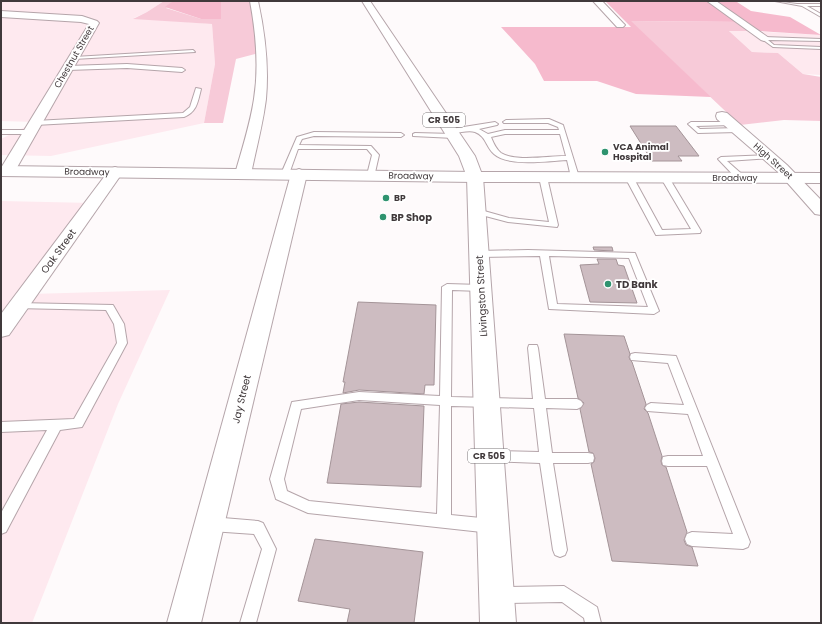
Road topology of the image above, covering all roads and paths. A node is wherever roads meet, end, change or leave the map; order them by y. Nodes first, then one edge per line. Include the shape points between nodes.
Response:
1 (254, 1) edge
2 (366, 1) edge
3 (596, 1) edge
4 (711, 1) edge
5 (777, 1) edge
6 (802, 5) junction
7 (821, 5) edge
8 (1, 13) edge
9 (821, 16) edge
10 (620, 25) dead end
11 (764, 38) junction
12 (821, 40) edge
13 (821, 48) edge
14 (193, 51) dead end
15 (71, 63) junction
16 (182, 70) dead end
17 (198, 89) dead end
18 (506, 122) dead end
19 (730, 123) junction
20 (495, 124) dead end
21 (480, 127) junction
22 (33, 128) junction
23 (467, 129) junction
24 (1, 132) edge
25 (563, 132) junction
26 (453, 133) junction
27 (498, 134) junction
28 (401, 135) dead end
29 (415, 135) dead end
30 (487, 136) junction
31 (296, 147) junction
32 (769, 157) junction
33 (570, 158) junction
34 (4, 171) edge
35 (115, 172) junction
36 (243, 174) junction
37 (292, 174) junction
38 (371, 176) junction
39 (475, 177) junction
40 (543, 177) junction
41 (575, 177) junction
42 (629, 177) junction
43 (664, 178) junction
44 (741, 178) junction
45 (792, 178) junction
46 (821, 178) edge
47 (821, 210) edge
48 (477, 211) junction
49 (544, 253) junction
50 (479, 254) junction
51 (481, 288) junction
52 (7, 318) edge
53 (533, 348) dead end
54 (635, 357) dead end
55 (447, 401) junction
56 (487, 403) junction
57 (539, 403) junction
58 (577, 404) dead end
59 (651, 408) dead end
60 (692, 410) junction
61 (56, 425) junction
62 (1, 428) edge
63 (489, 456) junction
64 (546, 458) junction
65 (588, 458) dead end
66 (668, 460) dead end
67 (712, 461) junction
68 (444, 521) junction
69 (209, 524) junction
70 (493, 526) junction
71 (1, 528) edge
72 (692, 539) dead end
73 (560, 550) dead end
74 (496, 595) junction
75 (184, 623) edge
76 (248, 623) edge
77 (498, 623) edge
78 (593, 623) edge

1 - 36 street via 259,33 261,87
2 - 26 main road, Livingston Street / CR 505
3 - 10 street
4 - 11 street
5 - 6 lane
6 - 7 lane
6 - 9 lane
8 - 15 street, Chestnut Street via 82,19 94,23
11 - 12 lane
11 - 13 lane via 774,46
14 - 15 lane
15 - 16 lane
15 - 22 street, Chestnut Street
17 - 22 lane via 194,108 184,116
18 - 25 lane via 549,121 561,126
19 - 19 lane via 691,124 698,131
19 - 32 street, High Street
20 - 21 lane
21 - 23 lane
21 - 27 lane
22 - 24 lane
22 - 34 street, Chestnut Street
23 - 26 lane
23 - 30 lane via 476,130
25 - 27 lane
25 - 33 lane
26 - 29 lane
26 - 39 main road, Livingston Street / CR 505 via 468,156
27 - 30 lane
28 - 31 lane via 314,134 299,138
30 - 33 lane via 499,154 513,159
31 - 37 lane
31 - 38 lane via 370,147 376,155
32 - 44 lane via 721,159
32 - 45 street, High Street
33 - 41 lane
34 - 35 main road, Broadway
35 - 36 main road, Broadway
35 - 52 street, Oak Street
36 - 37 main road, Broadway
37 - 38 main road, Broadway
37 - 69 street, Jay Street
38 - 39 main road, Broadway
39 - 40 main road, Broadway
39 - 48 main road, Livingston Street / CR 505
40 - 41 main road, Broadway
40 - 48 lane via 554,225 508,220
41 - 42 main road, Broadway
42 - 43 main road, Broadway
42 - 43 lane via 659,233 698,231
43 - 44 main road, Broadway
44 - 45 main road, Broadway
45 - 46 main road, Broadway
45 - 47 street, High Street
48 - 50 main road, Livingston Street / CR 505
49 - 49 lane via 553,307 654,310 632,254 596,256
49 - 50 lane
50 - 51 main road, Livingston Street / CR 505
51 - 55 lane via 447,287
51 - 56 main road, Livingston Street / CR 505
52 - 61 lane via 109,307 119,324 122,343 78,424
53 - 57 lane
54 - 60 lane via 672,359
55 - 56 lane
55 - 68 lane
55 - 68 lane via 359,396 296,405 277,479 281,495 308,507
56 - 57 lane
56 - 63 main road, Livingston Street / CR 505
57 - 58 lane
57 - 64 lane
59 - 60 lane
60 - 67 lane
61 - 62 lane
61 - 71 lane
63 - 64 lane
63 - 70 main road, Livingston Street / CR 505
64 - 65 lane
64 - 73 lane
66 - 67 lane
67 - 72 lane via 743,542
68 - 70 lane
69 - 75 street, Jay Street
69 - 76 lane via 258,528 269,549
70 - 74 main road, Livingston Street / CR 505
74 - 77 main road, Livingston Street / CR 505
74 - 78 lane via 564,594 591,613

